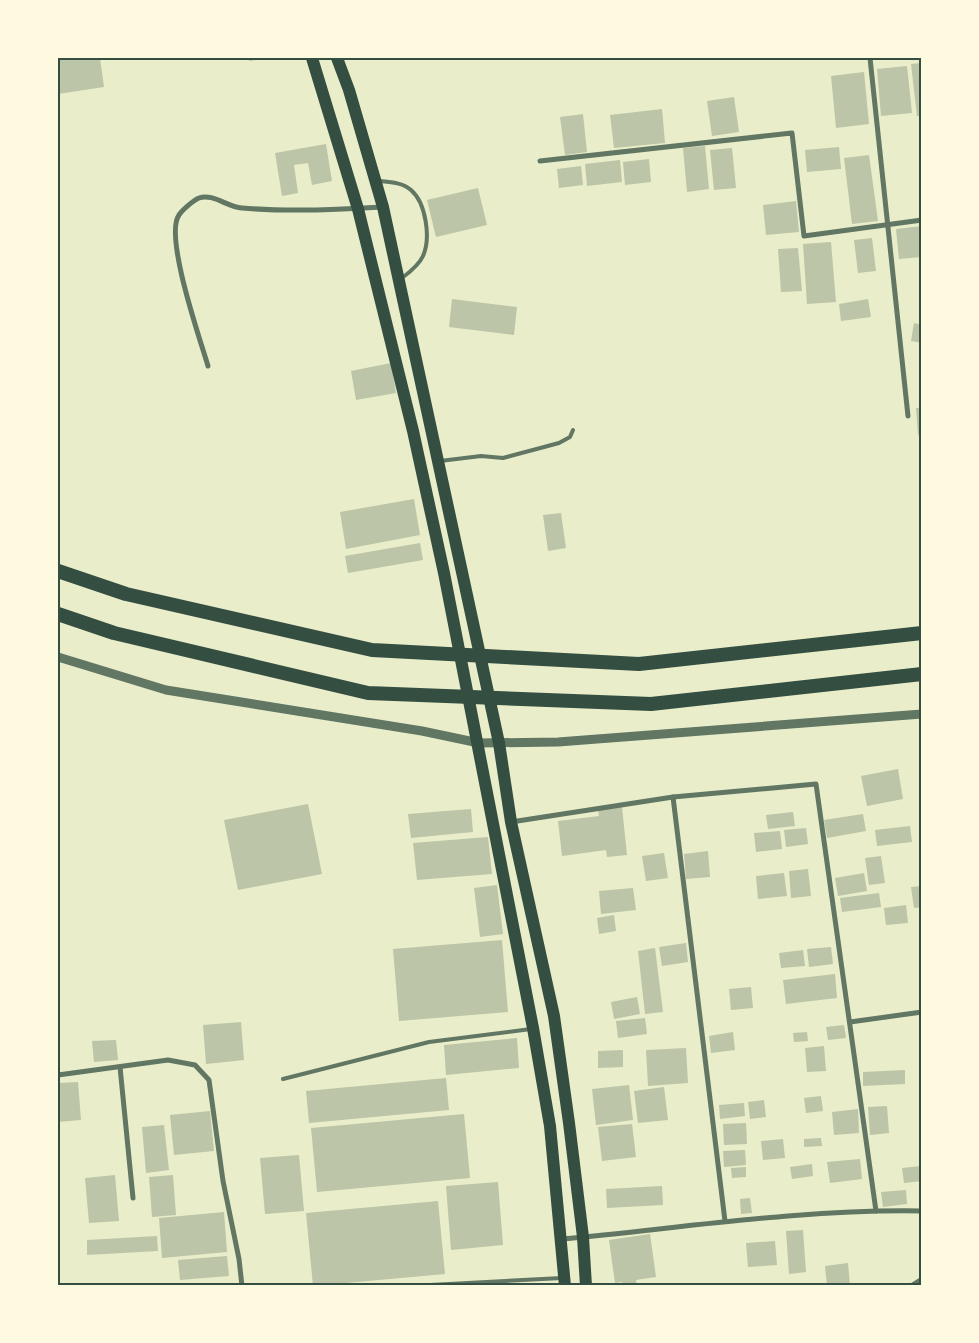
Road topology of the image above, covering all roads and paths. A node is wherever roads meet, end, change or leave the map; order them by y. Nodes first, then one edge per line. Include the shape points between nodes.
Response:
1 (312, 58) edge
2 (337, 58) edge
3 (870, 58) edge
4 (540, 161) dead end
5 (376, 181) junction
6 (383, 207) junction
7 (358, 209) junction
8 (922, 220) edge
9 (886, 226) junction
10 (399, 280) junction
11 (208, 366) dead end
12 (908, 416) dead end
13 (573, 430) dead end
14 (440, 461) junction
15 (58, 571) edge
16 (58, 614) edge
17 (922, 633) edge
18 (58, 657) edge
19 (922, 674) edge
20 (922, 714) edge
21 (479, 743) junction
22 (499, 743) junction
23 (673, 797) junction
24 (511, 822) junction
25 (922, 1012) edge
26 (850, 1022) junction
27 (533, 1028) junction
28 (120, 1067) junction
29 (58, 1075) edge
30 (283, 1079) dead end
31 (133, 1198) dead end
32 (876, 1211) junction
33 (922, 1211) edge
34 (725, 1221) junction
35 (583, 1237) junction
36 (562, 1239) junction
37 (922, 1279) edge
38 (565, 1282) edge
39 (242, 1286) edge
40 (411, 1286) edge
41 (586, 1286) edge
42 (911, 1286) edge

1 - 7 main road
2 - 5 main road
3 - 9 street
4 - 9 street via 792,133 804,236
5 - 6 main road
5 - 10 lane via 405,186 412,191 422,209 426,235 422,256
6 - 7 street
6 - 10 main road
7 - 11 street via 231,207 213,197 199,198 178,216 175,234 178,259
7 - 21 main road via 413,431
8 - 9 street
9 - 12 street
10 - 14 main road
13 - 14 lane via 570,437 559,443 503,458 481,456
14 - 22 main road
15 - 17 highway via 126,594 372,650 639,664
16 - 19 highway via 114,633 368,693 650,704
18 - 21 street via 166,690
20 - 22 street via 558,742
21 - 22 street
21 - 27 main road
22 - 24 main road
23 - 24 street
23 - 26 street via 816,784
23 - 34 street
24 - 35 main road via 554,1016
25 - 26 street
26 - 32 street
27 - 30 lane via 429,1042
27 - 36 main road via 550,1126
28 - 29 street
28 - 31 street
28 - 39 street via 168,1060 195,1065 209,1080
32 - 33 street
32 - 34 street
34 - 35 street
35 - 36 street
35 - 41 main road
36 - 38 main road
37 - 42 street
38 - 40 lane

